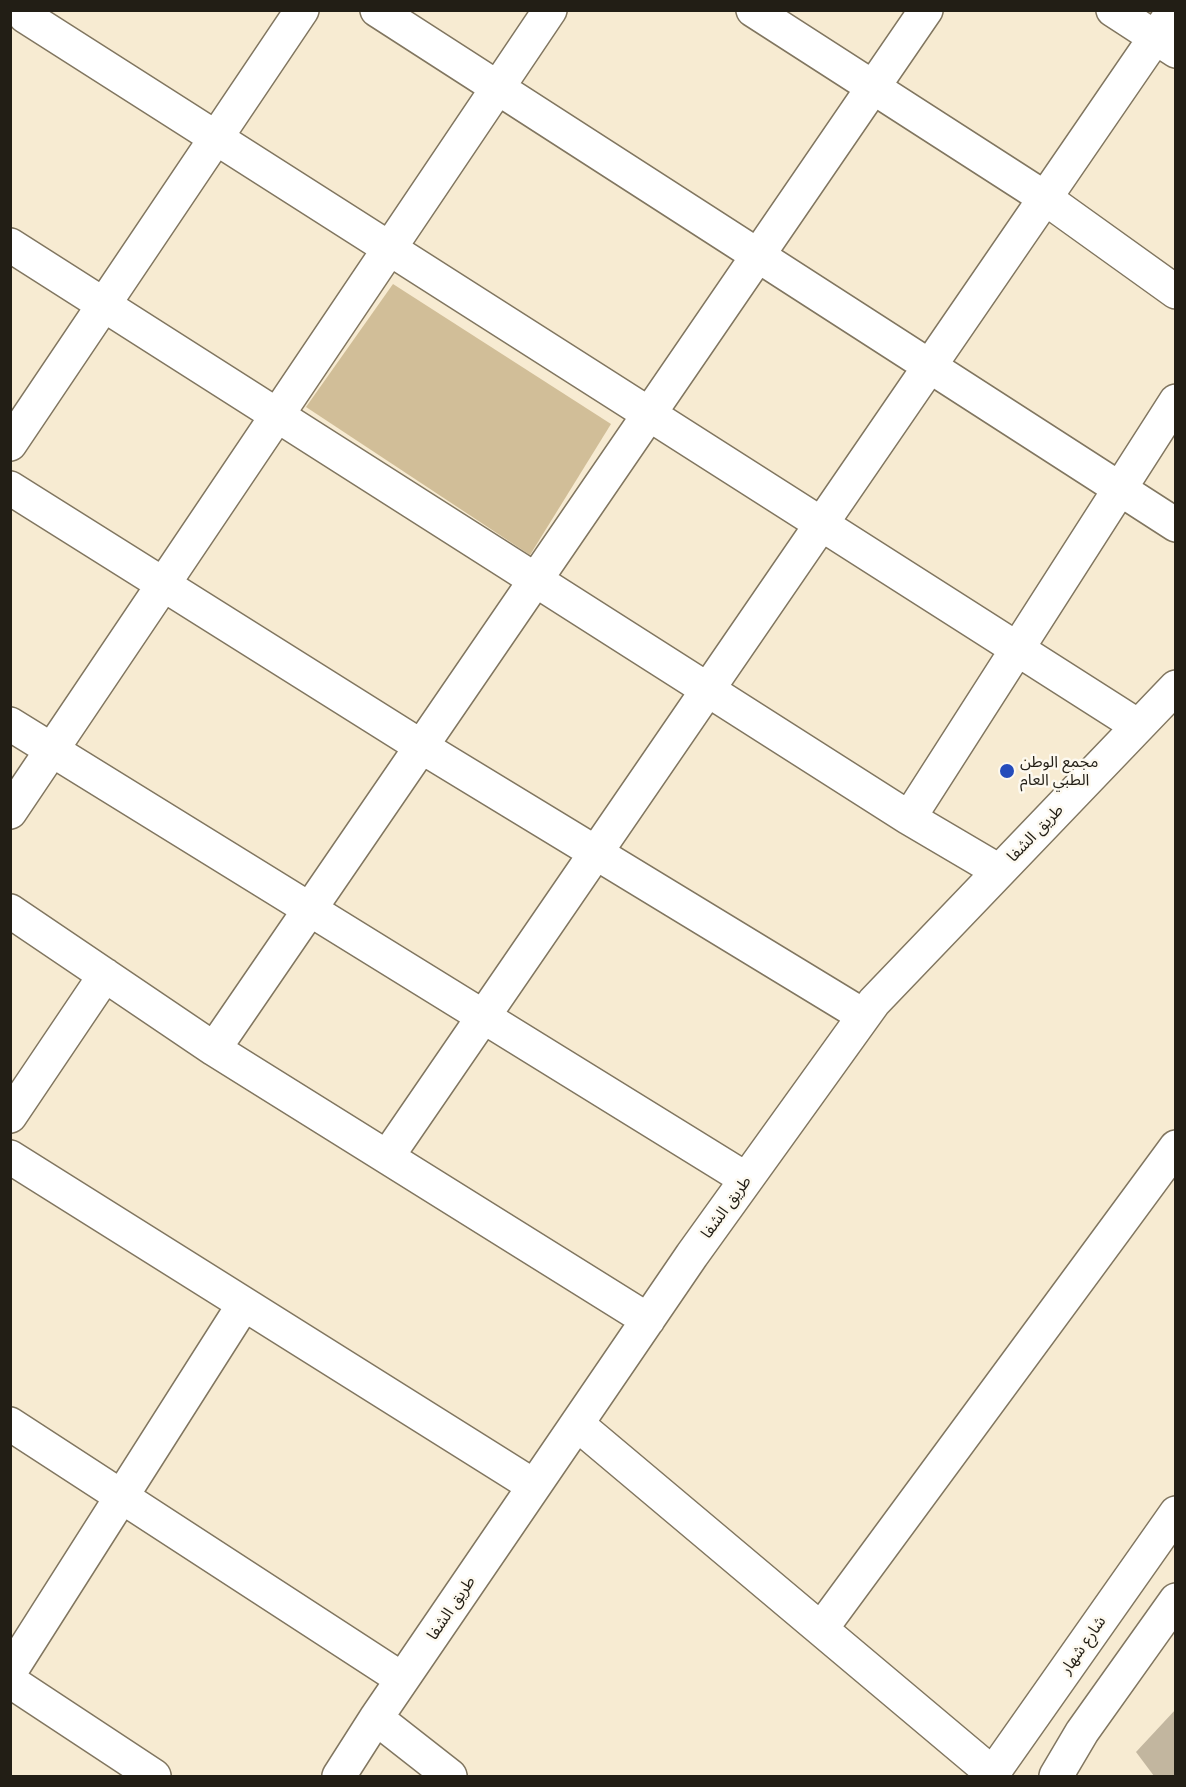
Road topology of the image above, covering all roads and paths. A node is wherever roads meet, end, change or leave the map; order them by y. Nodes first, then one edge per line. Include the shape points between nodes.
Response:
1 (302, 10) edge
2 (377, 10) edge
3 (550, 10) edge
4 (753, 10) edge
5 (927, 10) edge
6 (1113, 10) edge
7 (1174, 10) edge
8 (21, 22) edge
9 (1165, 45) edge
10 (496, 88) junction
11 (874, 88) junction
12 (216, 138) junction
13 (1045, 198) junction
14 (10, 245) edge
15 (389, 248) junction
16 (760, 256) junction
17 (1176, 292) edge
18 (104, 305) junction
19 (929, 367) junction
20 (1176, 401) edge
21 (277, 415) junction
22 (650, 415) junction
23 (10, 444) edge
24 (10, 488) edge
25 (1119, 489) junction
26 (821, 525) junction
27 (1176, 525) edge
28 (537, 580) junction
29 (163, 584) junction
30 (1017, 649) junction
31 (708, 690) junction
32 (1161, 712) edge
33 (10, 724) edge
34 (422, 747) junction
35 (52, 750) junction
36 (10, 812) edge
37 (909, 818) junction
38 (596, 853) junction
39 (999, 871) junction
40 (310, 909) junction
41 (10, 911) edge
42 (105, 975) junction
43 (864, 1016) junction
44 (484, 1017) junction
45 (214, 1048) junction
46 (10, 1116) edge
47 (1176, 1147) edge
48 (10, 1157) edge
49 (387, 1157) junction
50 (746, 1179) junction
51 (244, 1304) junction
52 (648, 1320) junction
53 (10, 1424) edge
54 (577, 1424) junction
55 (534, 1486) junction
56 (122, 1498) junction
57 (1176, 1514) edge
58 (1176, 1600) edge
59 (821, 1629) junction
60 (10, 1672) edge
61 (402, 1679) junction
62 (10, 1681) edge
63 (376, 1718) junction
64 (991, 1775) edge
65 (154, 1776) edge
66 (339, 1776) edge
67 (450, 1776) edge
68 (1056, 1776) edge

1 - 12 street
2 - 10 street
3 - 10 street
4 - 11 street
5 - 11 street
6 - 9 street
7 - 9 street
8 - 12 street
9 - 13 street
10 - 15 street
10 - 16 street
11 - 13 street
11 - 16 street
12 - 15 street
12 - 18 street
13 - 17 street
13 - 19 street
14 - 18 street
15 - 21 street
15 - 22 street
16 - 19 street
16 - 22 street
18 - 21 street
18 - 23 street
19 - 25 street
19 - 26 street
20 - 25 street
21 - 28 street
21 - 29 street
22 - 26 street
22 - 28 street
24 - 29 street
25 - 27 street
25 - 30 street
26 - 30 street
26 - 31 street
28 - 31 street
28 - 34 street
29 - 34 street
29 - 35 street
30 - 32 street
30 - 37 street
31 - 37 street
31 - 38 street
32 - 39 street, طريق الشفا
33 - 35 street
34 - 38 street
34 - 40 street
35 - 36 street
35 - 40 street
37 - 39 street
38 - 43 street
38 - 44 street
39 - 43 street, طريق الشفا
40 - 44 street
40 - 45 street
41 - 42 street
42 - 45 street
42 - 46 street
43 - 50 street, طريق الشفا
44 - 49 street
44 - 50 street
45 - 49 street
47 - 59 street
48 - 51 street
49 - 52 street
50 - 52 street, طريق الشفا
51 - 55 street
51 - 56 street
52 - 54 street, طريق الشفا
53 - 56 street
54 - 55 street, طريق الشفا
54 - 59 street
55 - 61 street, طريق الشفا
56 - 60 street
56 - 61 street
57 - 64 street, شارع شهار
58 - 68 street via 1082,1732
59 - 64 street
61 - 63 street, طريق الشفا
62 - 65 street
63 - 66 street, طريق الشفا
63 - 67 street

